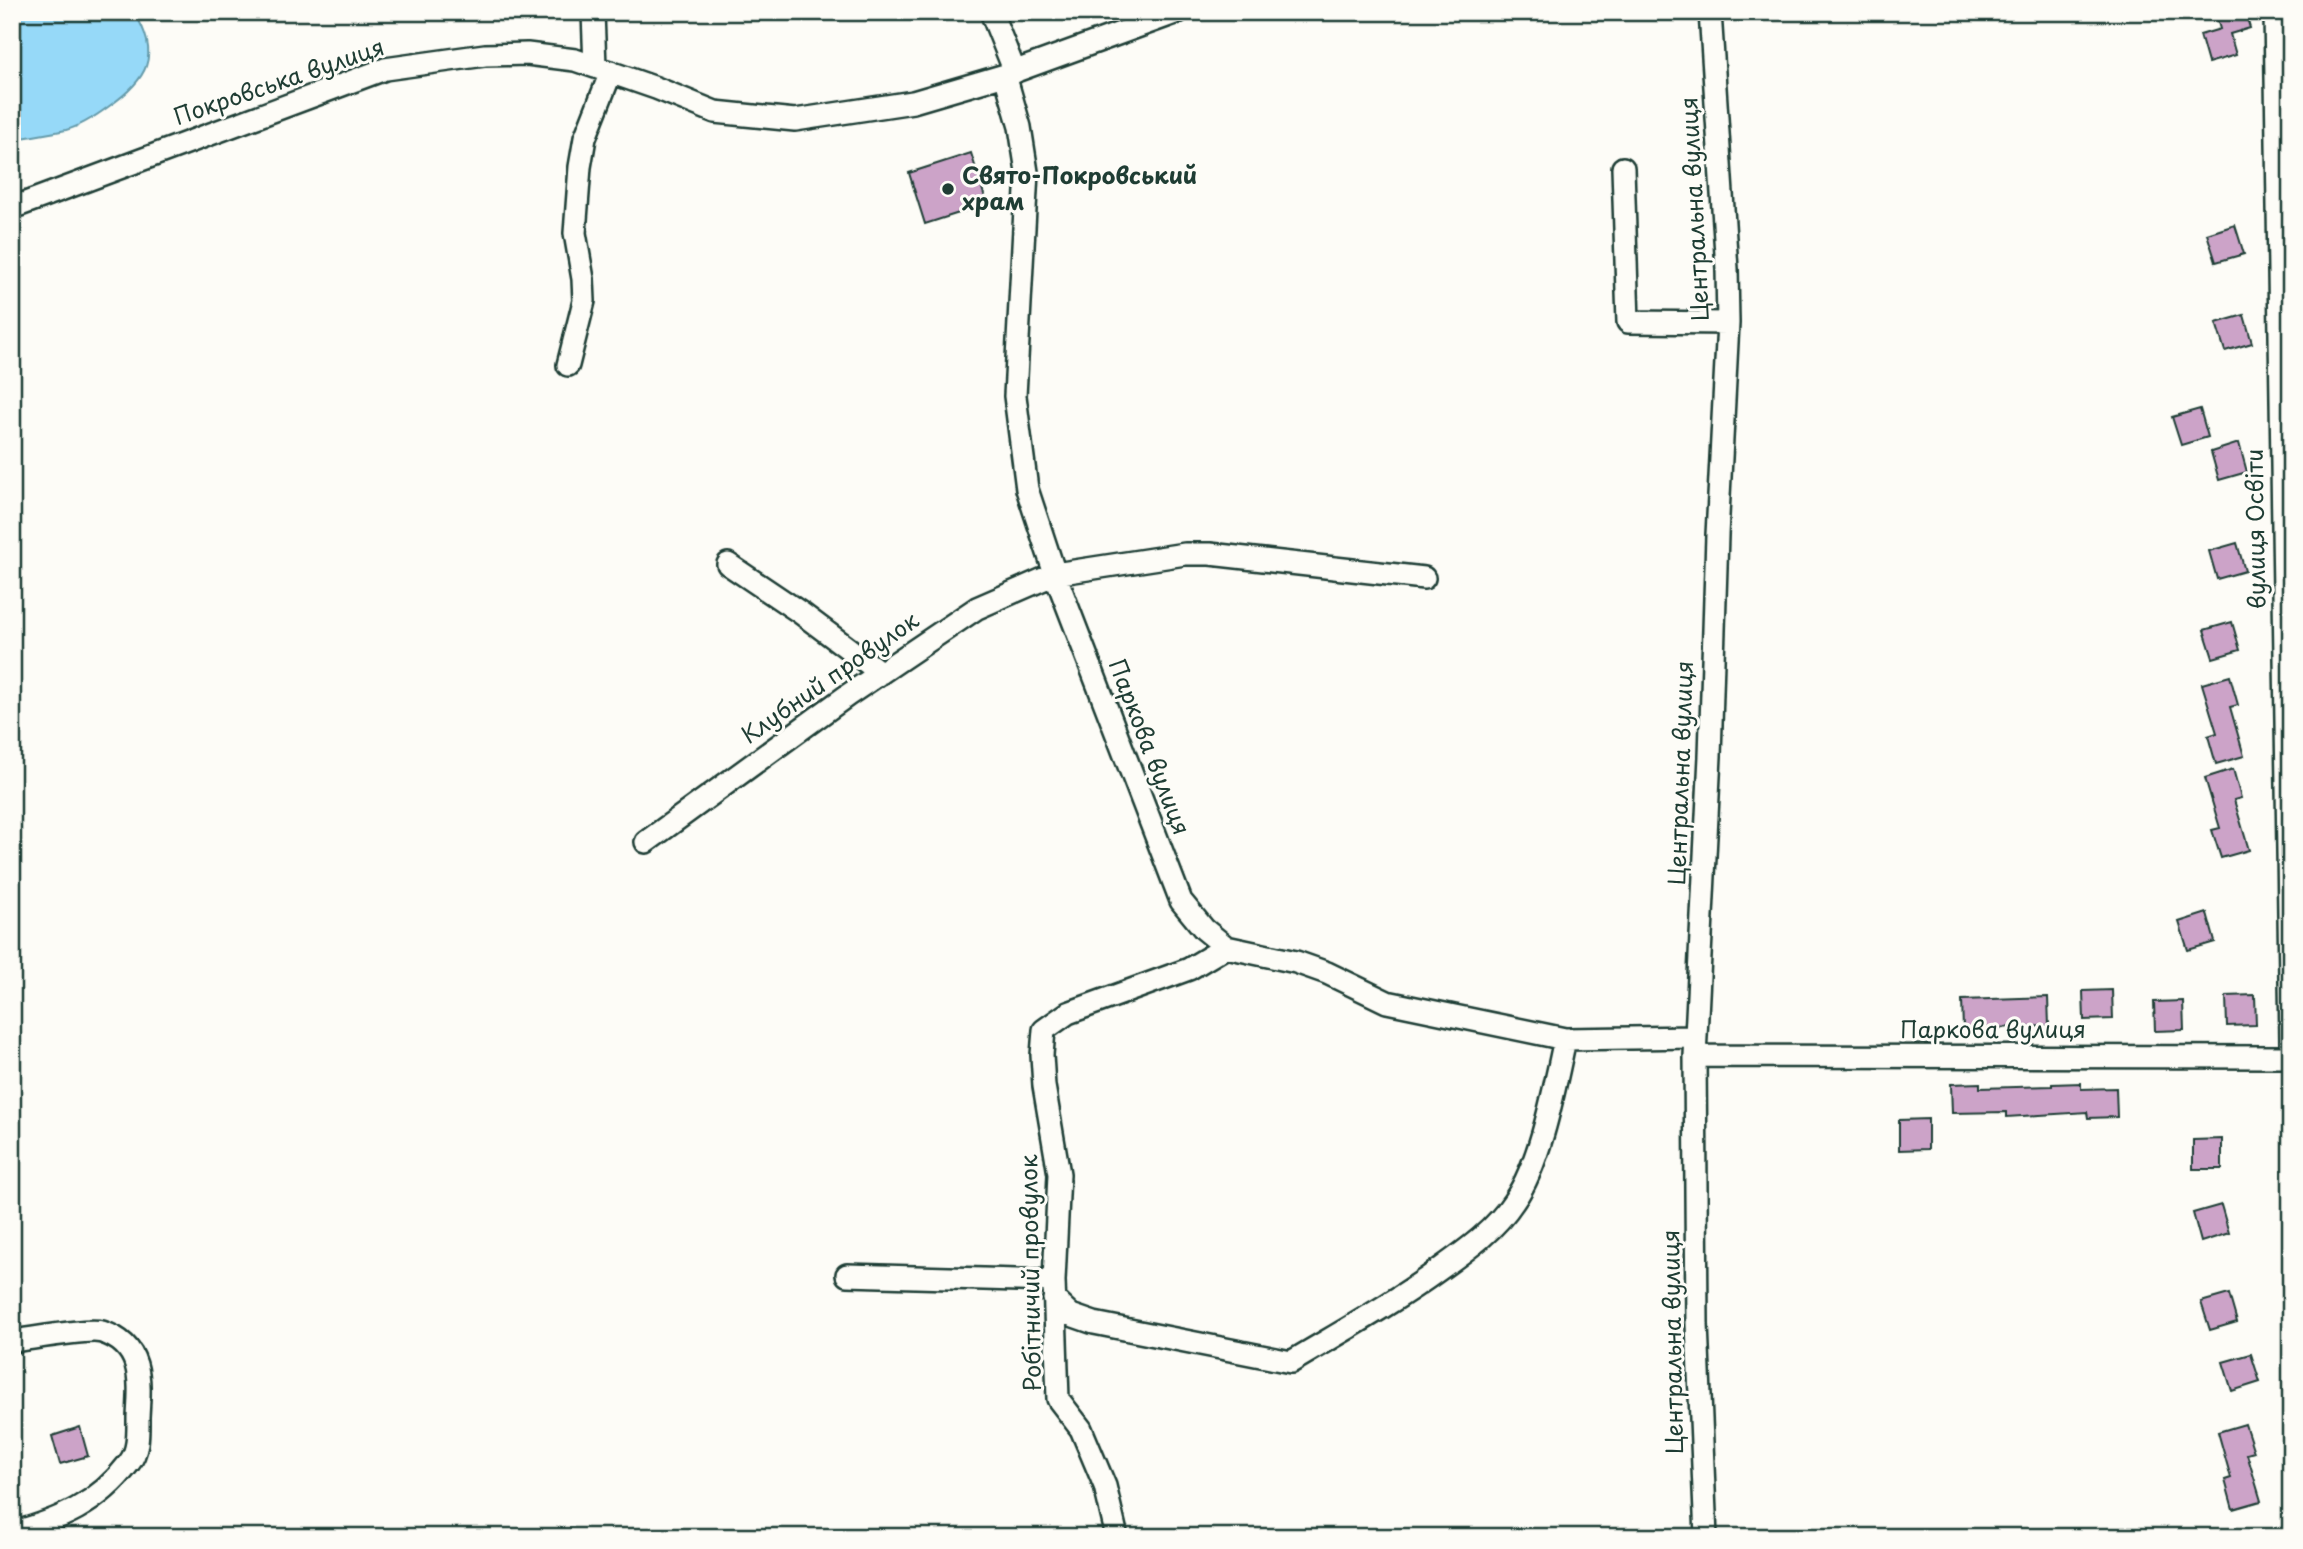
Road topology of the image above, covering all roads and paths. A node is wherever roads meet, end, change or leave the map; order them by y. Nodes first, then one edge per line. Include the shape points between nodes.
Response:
1 (593, 12) edge
2 (991, 12) edge
3 (1178, 12) edge
4 (1710, 12) edge
5 (2275, 12) edge
6 (603, 70) junction
7 (1010, 73) junction
8 (1623, 168) dead end
9 (12, 208) edge
10 (1728, 323) junction
11 (568, 365) dead end
12 (728, 564) dead end
13 (1055, 574) junction
14 (1423, 578) dead end
15 (881, 673) junction
16 (646, 842) dead end
17 (1226, 947) junction
18 (1565, 1039) junction
19 (2291, 1044) edge
20 (1695, 1047) junction
21 (2291, 1057) edge
22 (847, 1275) dead end
23 (1054, 1290) junction
24 (12, 1341) edge
25 (12, 1533) edge
26 (1117, 1537) edge
27 (1706, 1537) edge

1 - 6 street
2 - 7 street, Паркова вулиця
3 - 7 street, Покровська вулиця
4 - 10 street, Центральна вулиця
5 - 19 street, вулиця Освіти
6 - 7 street, Покровська вулиця via 715,112 795,120 913,102
6 - 9 street, Покровська вулиця via 575,60 527,54 386,69
6 - 11 street via 580,167 575,233 584,301
7 - 13 street, Паркова вулиця via 1027,172 1015,396 1027,489
8 - 10 street via 1628,322
10 - 20 street, Центральна вулиця
12 - 15 street
13 - 14 street, Клубний провулок via 1210,554
13 - 15 street, Клубний провулок via 977,608
13 - 17 street, Паркова вулиця via 1181,901
15 - 16 street, Клубний провулок
17 - 18 street, Паркова вулиця via 1296,962 1387,1002
17 - 23 street, Робітничий провулок via 1189,969 1068,1013 1044,1030 1044,1086 1059,1174
18 - 20 street, Паркова вулиця
18 - 23 street via 1533,1162 1516,1200 1480,1240 1406,1294 1291,1362 1094,1323 1071,1315
20 - 21 street, Паркова вулиця
20 - 27 street, Центральна вулиця
22 - 23 street
23 - 26 street, Робітничий провулок via 1058,1399 1081,1429 1105,1486
24 - 25 street via 99,1331 122,1342 140,1375 138,1441 131,1461 92,1500 53,1522

